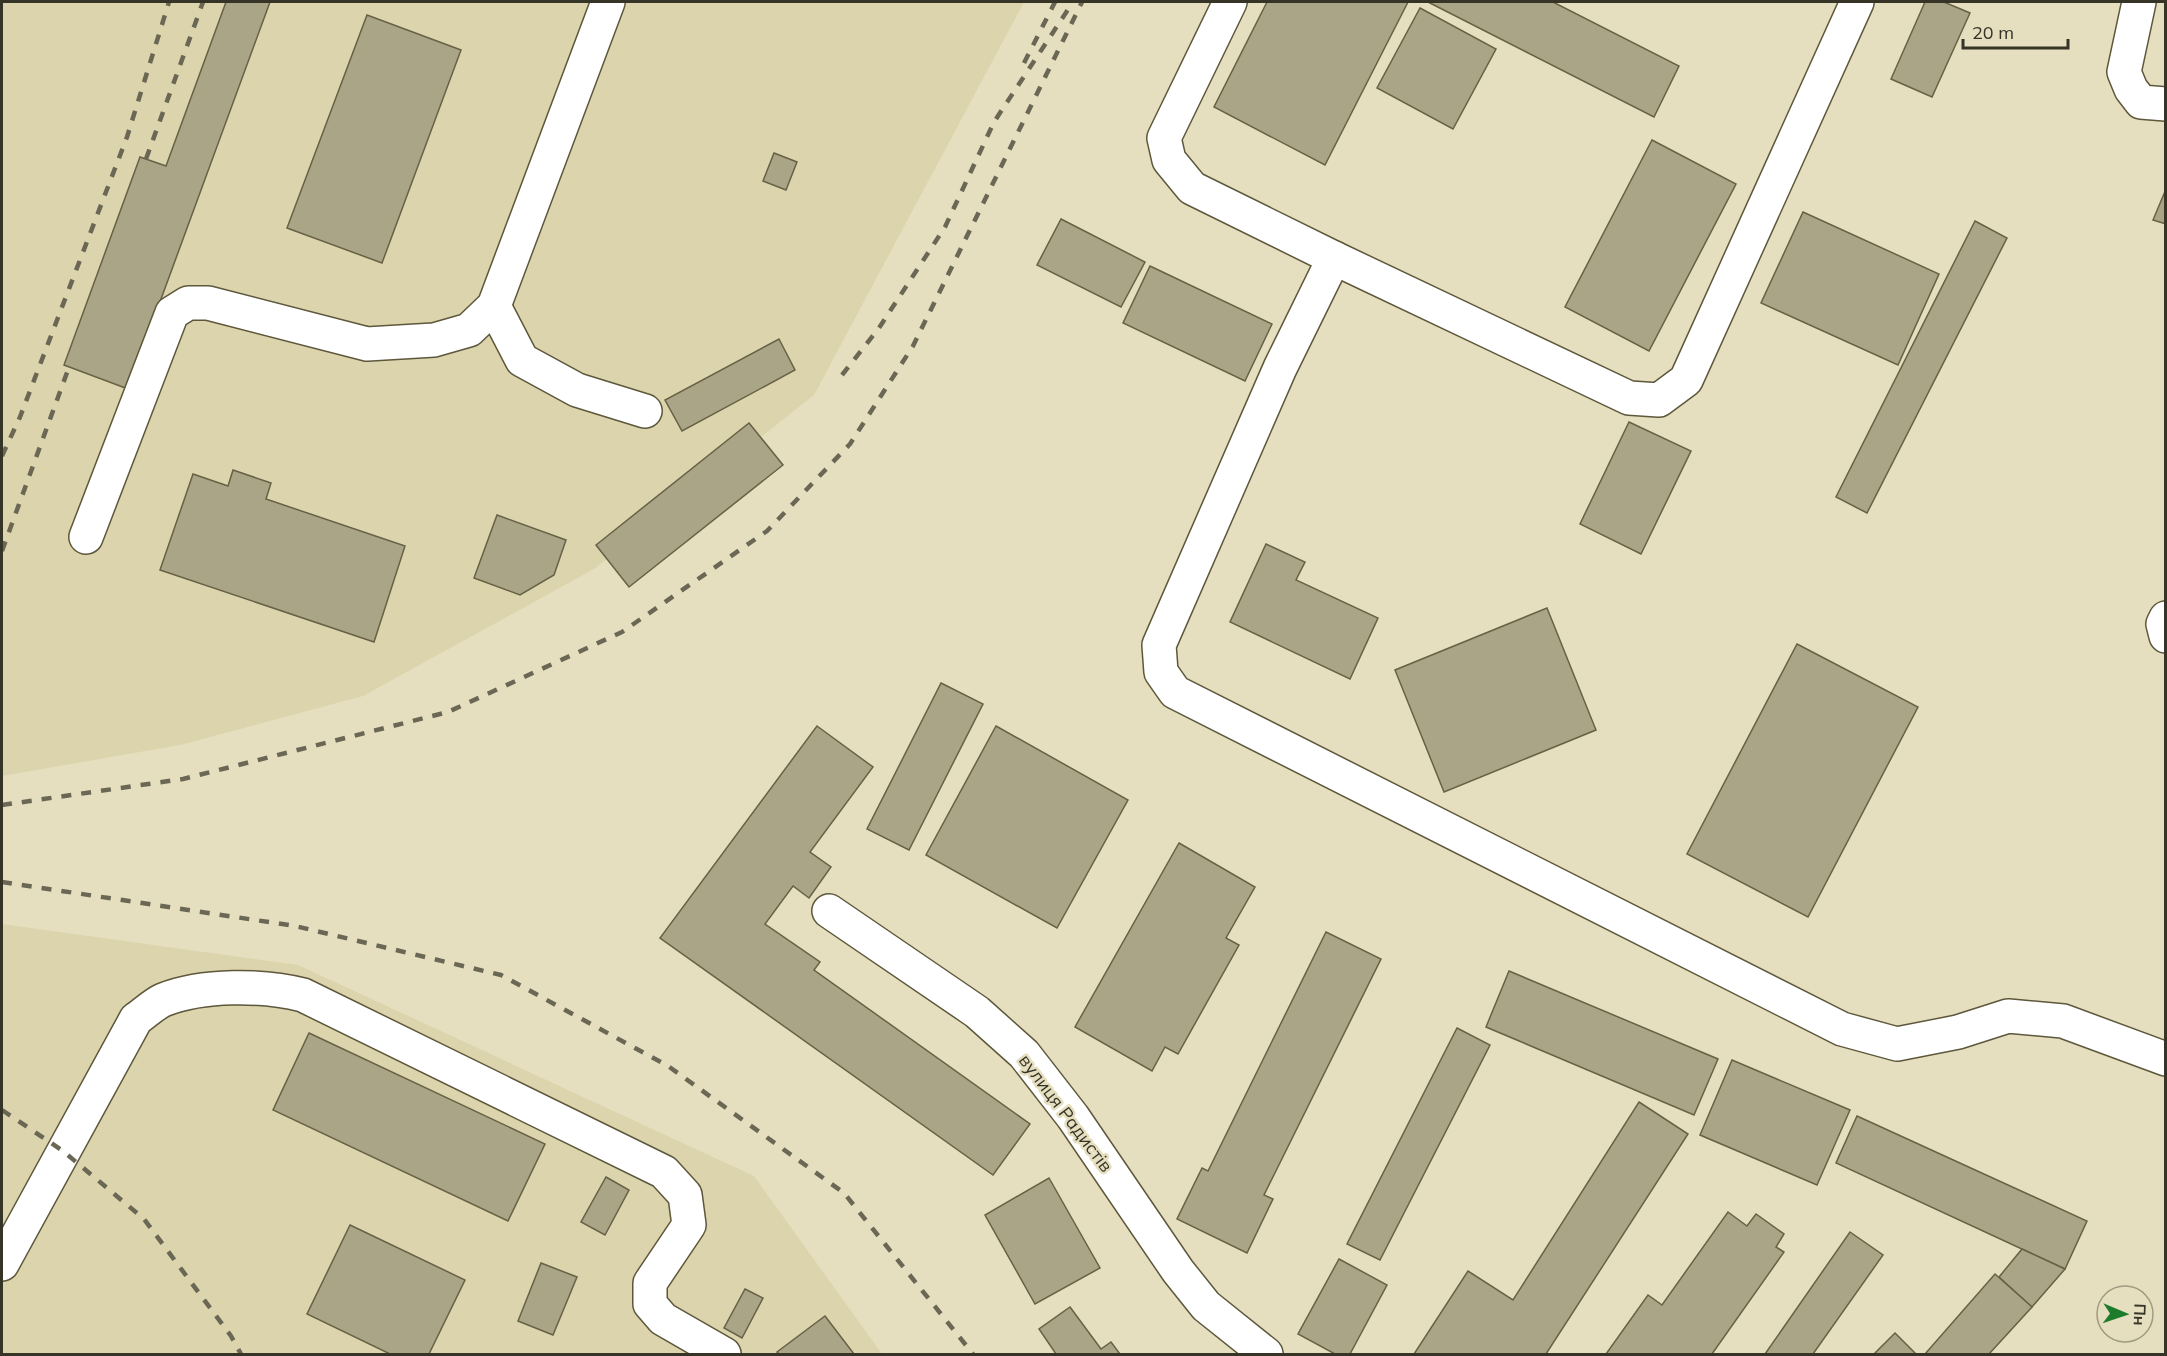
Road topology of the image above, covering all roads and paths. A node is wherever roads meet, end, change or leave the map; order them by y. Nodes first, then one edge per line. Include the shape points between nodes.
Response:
1 (608, 2) edge
2 (1230, 2) edge
3 (1857, 2) edge
4 (2139, 2) edge
5 (2166, 104) edge
6 (1334, 258) junction
7 (494, 306) junction
8 (645, 411) dead end
9 (86, 537) dead end
10 (2166, 618) edge
11 (2166, 636) edge
12 (829, 911) dead end
13 (2166, 1059) edge
14 (13, 1223) edge
15 (2, 1264) edge
16 (724, 1354) edge
17 (1266, 1354) edge

1 - 7 street
2 - 6 street via 1164,138 1169,160 1192,188
3 - 6 street via 1686,380 1659,400 1629,398
4 - 5 street via 2124,72 2141,102
6 - 13 street via 1280,368 1159,645 1161,672 1175,692 1842,1029 1897,1044 1959,1032 2008,1016 2063,1021
7 - 8 street via 522,360 578,390
7 - 9 street via 469,330 434,340 367,344 208,303 188,303 172,313
10 - 11 street
12 - 17 street, вулиця Радистів via 977,1012 1024,1054 1206,1306
14 - 15 street
14 - 16 street via 136,1019 161,1001 190,991 279,989 303,995 664,1172 685,1195 689,1225 650,1283 650,1304 663,1319

